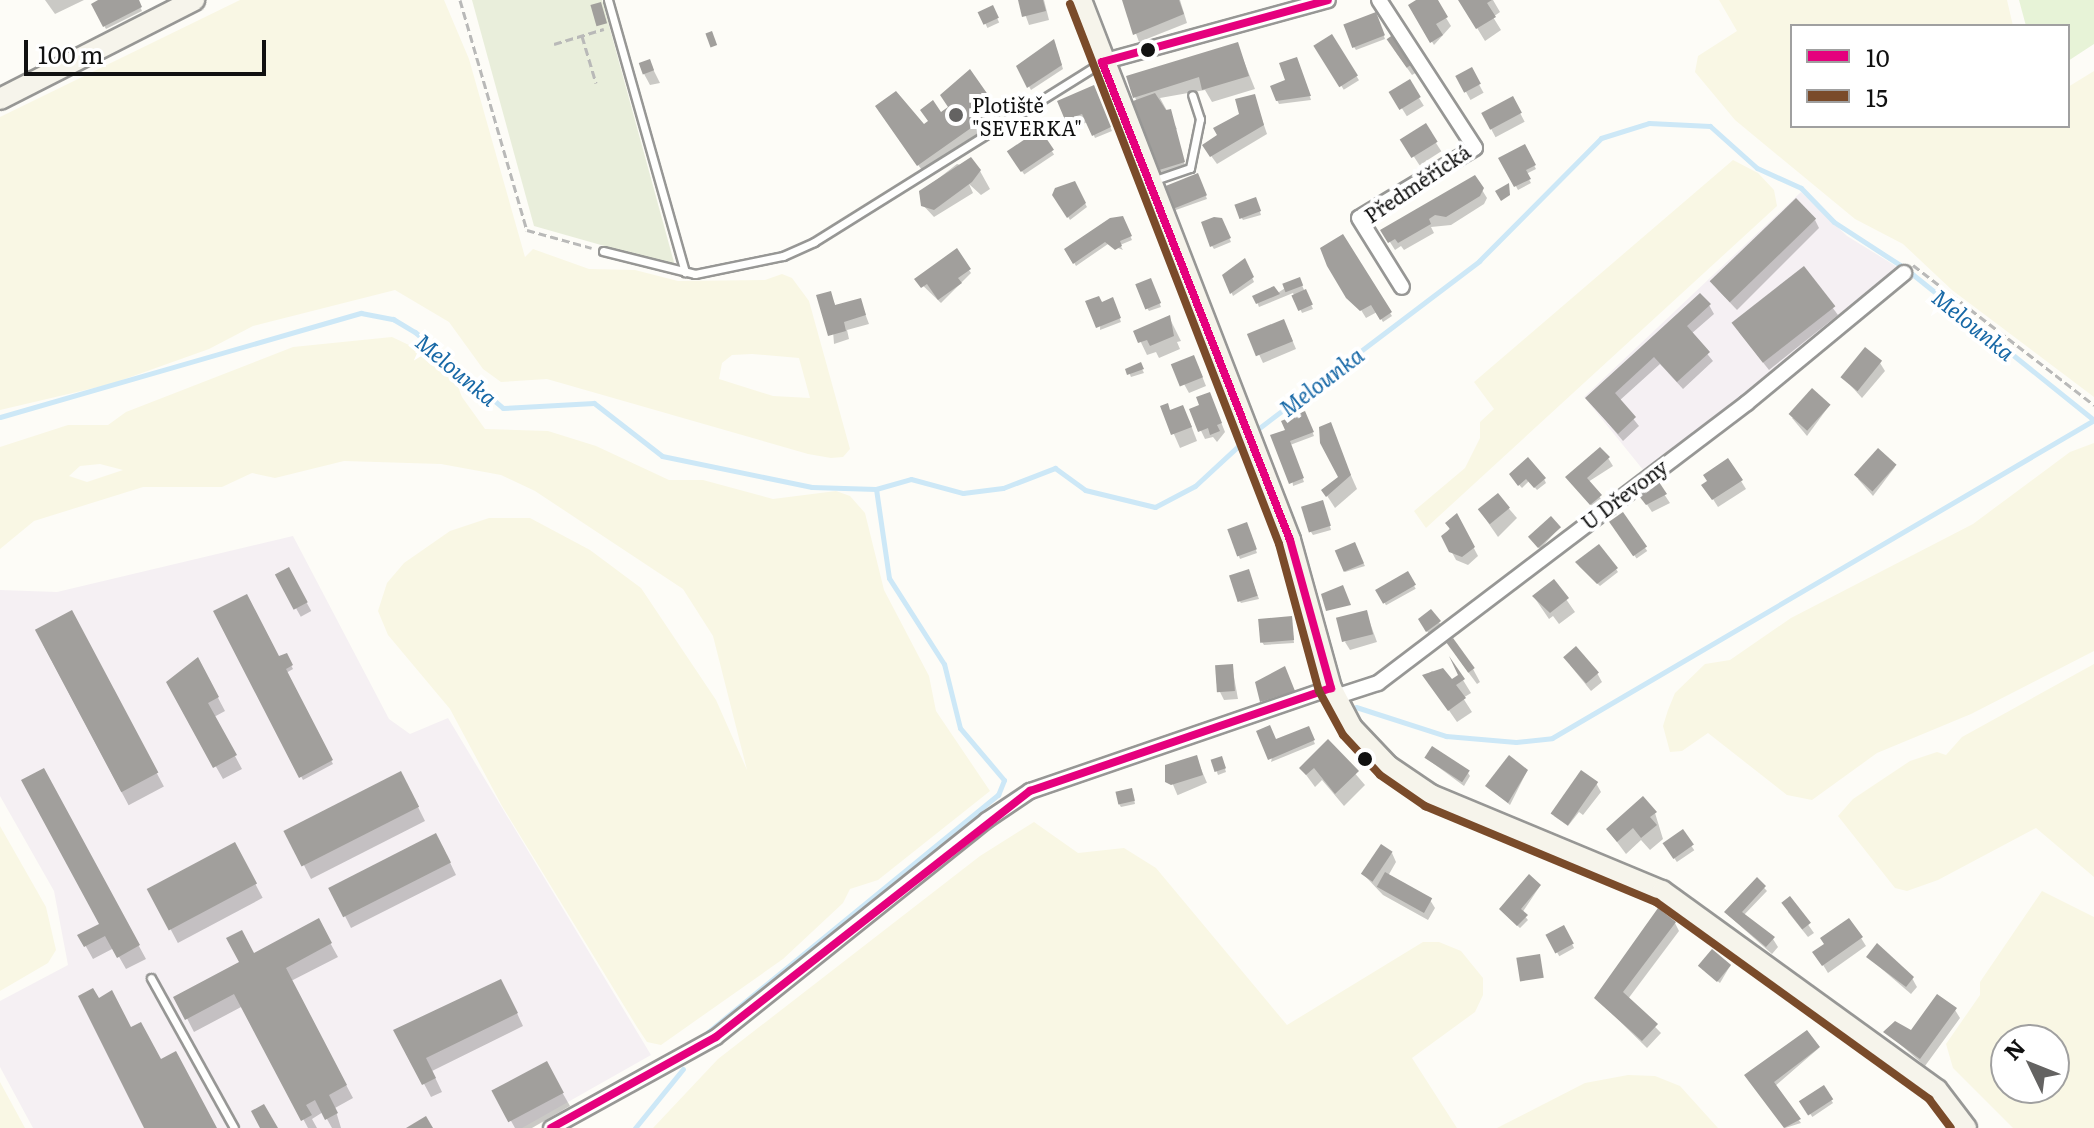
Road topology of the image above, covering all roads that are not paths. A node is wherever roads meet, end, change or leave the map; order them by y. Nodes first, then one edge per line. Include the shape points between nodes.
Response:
1 (194, 0) edge
2 (608, 0) edge
3 (1081, 0) edge
4 (1326, 0) edge
5 (1379, 0) edge
6 (1102, 62) junction
7 (1192, 95) dead end
8 (0, 99) edge
9 (1149, 182) junction
10 (603, 251) road end
11 (685, 272) junction
12 (1904, 273) dead end
13 (1402, 287) dead end
14 (1333, 692) junction
15 (151, 978) dead end
16 (234, 1128) edge
17 (551, 1128) edge
18 (1966, 1128) edge

1 - 8 street
2 - 11 lane
3 - 6 street
4 - 6 street
5 - 13 street, Předměřická via 1475,148 1359,218
6 - 9 street
6 - 11 lane via 814,242 764,262
7 - 9 lane via 1200,119 1190,168
9 - 14 street via 1290,540
10 - 11 lane
12 - 14 street, U Dřevony via 1747,403 1378,683
14 - 17 street, U Dřevony via 1030,791 716,1037
14 - 18 street via 1352,728 1408,781 1662,891 1937,1090
15 - 16 lane

